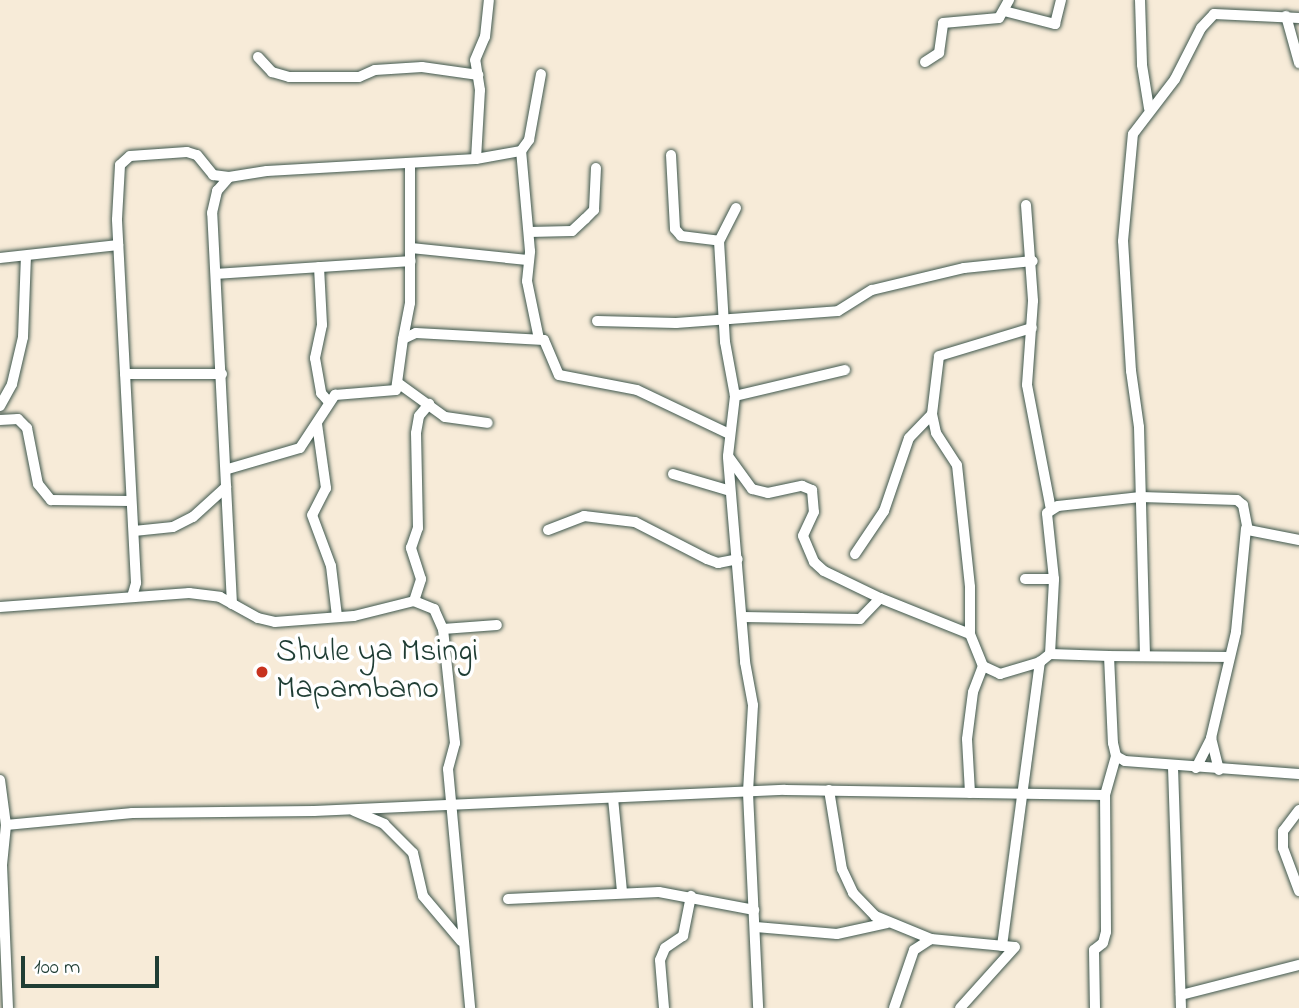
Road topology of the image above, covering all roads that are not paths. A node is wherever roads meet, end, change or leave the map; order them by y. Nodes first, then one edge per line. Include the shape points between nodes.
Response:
1 (489, 0) edge
2 (1009, 0) edge
3 (1061, 0) edge
4 (1140, 0) edge
5 (1004, 11) junction
6 (1286, 16) junction
7 (1299, 18) edge
8 (258, 57) dead end
9 (925, 62) dead end
10 (1299, 63) edge
11 (541, 74) dead end
12 (478, 75) junction
13 (1149, 108) junction
14 (521, 151) junction
15 (671, 155) dead end
16 (476, 159) junction
17 (410, 165) junction
18 (596, 168) dead end
19 (229, 177) junction
20 (1026, 205) dead end
21 (736, 208) dead end
22 (529, 232) junction
23 (719, 241) junction
24 (118, 245) junction
25 (411, 248) junction
26 (26, 256) junction
27 (0, 258) edge
28 (527, 260) junction
29 (411, 261) junction
30 (1032, 261) junction
31 (319, 267) junction
32 (216, 274) junction
33 (723, 319) junction
34 (597, 321) dead end
35 (1032, 328) junction
36 (403, 339) junction
37 (539, 339) junction
38 (845, 370) dead end
39 (125, 374) junction
40 (222, 374) junction
41 (398, 383) junction
42 (735, 396) junction
43 (328, 401) junction
44 (429, 404) junction
45 (0, 406) edge
46 (932, 414) junction
47 (0, 420) edge
48 (317, 423) junction
49 (488, 424) dead end
50 (727, 433) junction
51 (728, 456) junction
52 (228, 470) junction
53 (673, 474) dead end
54 (226, 487) junction
55 (727, 490) junction
56 (1141, 497) junction
57 (130, 501) junction
58 (1051, 510) junction
59 (1246, 528) junction
60 (548, 530) dead end
61 (134, 531) junction
62 (1299, 540) edge
63 (855, 554) dead end
64 (738, 559) junction
65 (1025, 579) dead end
66 (1054, 579) junction
67 (132, 597) junction
68 (880, 598) junction
69 (414, 601) junction
70 (232, 604) junction
71 (0, 607) edge
72 (337, 616) junction
73 (743, 617) junction
74 (497, 625) dead end
75 (443, 629) junction
76 (970, 635) junction
77 (1050, 654) junction
78 (1109, 656) junction
79 (1145, 656) junction
80 (1229, 657) junction
81 (1040, 662) junction
82 (983, 666) junction
83 (1211, 738) junction
84 (1116, 756) junction
85 (1173, 767) junction
86 (1196, 768) junction
87 (1219, 770) junction
88 (1299, 774) edge
89 (0, 780) edge
90 (829, 790) junction
91 (748, 793) junction
92 (970, 793) junction
93 (1104, 795) junction
94 (1025, 796) junction
95 (613, 798) junction
96 (450, 805) junction
97 (350, 810) junction
98 (1299, 810) edge
99 (6, 825) junction
100 (622, 891) junction
101 (1299, 891) edge
102 (691, 895) junction
103 (508, 899) dead end
104 (754, 910) junction
105 (887, 923) junction
106 (756, 927) junction
107 (931, 939) junction
108 (463, 945) junction
109 (1002, 946) junction
110 (1299, 965) edge
111 (1181, 995) junction
112 (8, 1008) edge
113 (470, 1008) edge
114 (664, 1008) edge
115 (758, 1008) edge
116 (894, 1008) edge
117 (960, 1008) edge
118 (1095, 1008) edge
119 (1181, 1008) edge

1 - 12 street via 485,37 475,60
2 - 5 street
3 - 5 street via 1055,24
4 - 13 street
5 - 9 street via 989,20 943,23 939,53
6 - 7 street
6 - 10 street
6 - 13 street via 1214,14 1201,28 1175,79
8 - 12 street via 272,72 289,77 359,77 375,70 422,67
11 - 14 street via 528,140
12 - 16 street
13 - 56 street via 1133,134 1123,241
14 - 16 street
14 - 22 street
15 - 23 street via 675,229 681,236
16 - 17 street
17 - 19 street
17 - 25 street
18 - 22 street via 594,210 585,219 572,231
19 - 24 street via 213,175 197,155 187,152 130,156 120,165 117,182
19 - 32 street via 217,191 212,213
20 - 30 street
21 - 23 street
22 - 28 street
23 - 33 street
24 - 26 street
24 - 39 street
25 - 28 street
25 - 29 street
26 - 27 street
26 - 45 street via 23,337 12,384
28 - 37 street
29 - 31 street
29 - 36 street
30 - 33 street via 964,268 872,290 838,311
30 - 35 street
31 - 32 street
31 - 43 street via 322,325 315,358 321,393
32 - 40 street
33 - 34 street
33 - 42 street
35 - 46 street via 939,356
35 - 58 street via 1027,385
36 - 37 street via 416,333
36 - 41 street
37 - 50 street via 549,345 559,375 637,390
38 - 42 street
39 - 40 street
39 - 57 street
40 - 52 street
41 - 43 street via 396,390 386,393 356,390
41 - 44 street
42 - 50 street
43 - 48 street
44 - 49 street via 445,417
44 - 69 street via 419,416 416,433 418,528 411,548 421,579
46 - 63 street via 909,438 884,511
46 - 76 street via 936,433 957,465 971,587
47 - 57 street via 18,419 27,428 37,484 51,500
48 - 52 street via 300,448
48 - 72 street via 326,488 312,515 331,566
50 - 51 street
51 - 55 street
51 - 68 street via 752,489 768,493 802,486 812,490 814,512 803,536 814,562
52 - 54 street
53 - 55 street
54 - 61 street via 193,517 173,527
54 - 70 street
55 - 64 street
56 - 58 street
56 - 59 street via 1237,500 1243,505
56 - 79 street
57 - 61 street
58 - 66 street via 1047,519
59 - 62 street
59 - 80 street via 1241,600
60 - 64 street via 584,516 635,522 718,563
61 - 67 street via 136,583
64 - 73 street
65 - 66 street
66 - 77 street
67 - 70 street via 189,593 220,597
67 - 71 street
68 - 73 street via 860,619
68 - 76 street
69 - 72 street
69 - 75 street via 434,609
70 - 72 street via 275,622
73 - 91 street via 753,705
74 - 75 street
75 - 96 street via 455,743 448,769
76 - 82 street
77 - 78 street
77 - 81 street
78 - 79 street
78 - 84 street
79 - 80 street
80 - 83 street
81 - 82 street via 1006,674
81 - 94 street
82 - 92 street via 973,692 968,729
83 - 86 street
83 - 87 street
84 - 85 street
84 - 93 street
85 - 86 street
85 - 111 street
86 - 87 street
87 - 88 street
89 - 99 street
90 - 91 street
90 - 92 street
90 - 105 street via 842,869 853,893
91 - 95 street
91 - 104 street
92 - 94 street
93 - 94 street
93 - 118 street via 1106,932 1103,943 1094,950
94 - 109 street
95 - 96 street
95 - 100 street
96 - 97 street
96 - 108 street
97 - 99 street via 132,813
97 - 108 street via 384,824 412,853 424,896
98 - 101 street via 1288,819 1283,839
99 - 112 street via 2,865
100 - 102 street
100 - 103 street
102 - 104 street
102 - 114 street via 683,936 665,948 660,960
104 - 106 street
105 - 106 street via 837,934
105 - 107 street
106 - 115 street
107 - 109 street
107 - 116 street via 914,950
108 - 113 street
109 - 117 street via 1015,947
110 - 111 street
111 - 119 street

